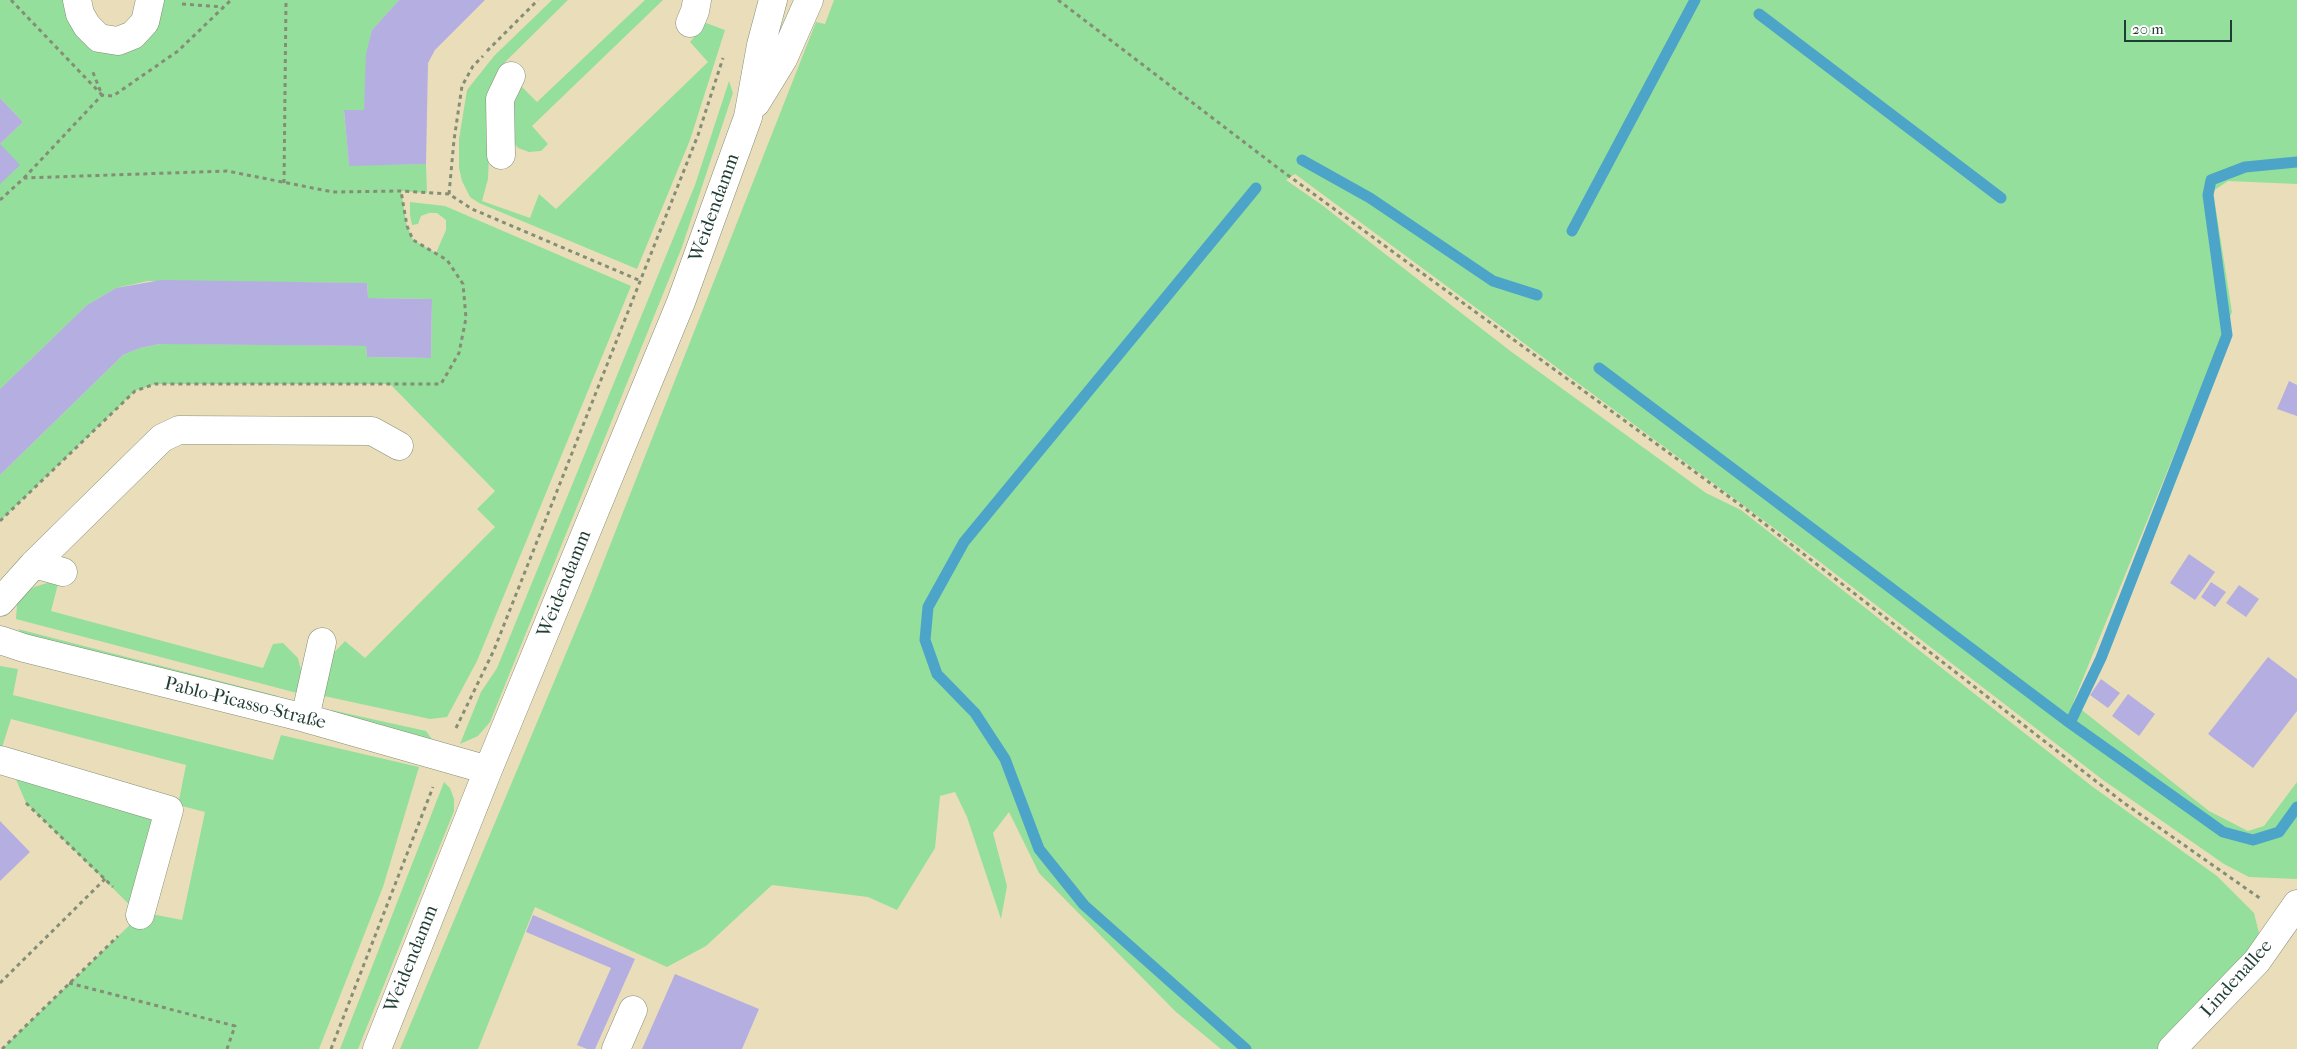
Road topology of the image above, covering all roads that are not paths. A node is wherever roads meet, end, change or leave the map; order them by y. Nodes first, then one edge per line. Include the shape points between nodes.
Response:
1 (77, 0) edge
2 (773, 0) edge
3 (809, 0) edge
4 (150, 1) edge
5 (511, 76) dead end
6 (748, 117) junction
7 (501, 154) dead end
8 (399, 446) dead end
9 (34, 564) junction
10 (63, 572) dead end
11 (0, 602) edge
12 (0, 640) edge
13 (322, 642) dead end
14 (305, 718) junction
15 (5, 761) edge
16 (488, 770) junction
17 (2293, 911) edge
18 (140, 914) road end
19 (633, 1010) dead end
20 (377, 1049) edge
21 (616, 1049) edge
22 (2172, 1049) edge

1 - 4 street via 87,26 99,38 118,41 133,35 145,22
2 - 6 street, Weidendamm via 760,46
3 - 6 street, Weidendamm via 783,58
5 - 7 street via 500,98
6 - 16 street, Weidendamm via 681,302
8 - 9 street via 372,431 179,430 162,438
9 - 10 street
9 - 11 street
12 - 14 street, Pablo-Picasso-Straße
13 - 14 street
14 - 16 street, Pablo-Picasso-Straße
15 - 18 street via 169,810
16 - 20 street, Weidendamm
17 - 22 street, Lindenallee via 2257,961
19 - 21 street

